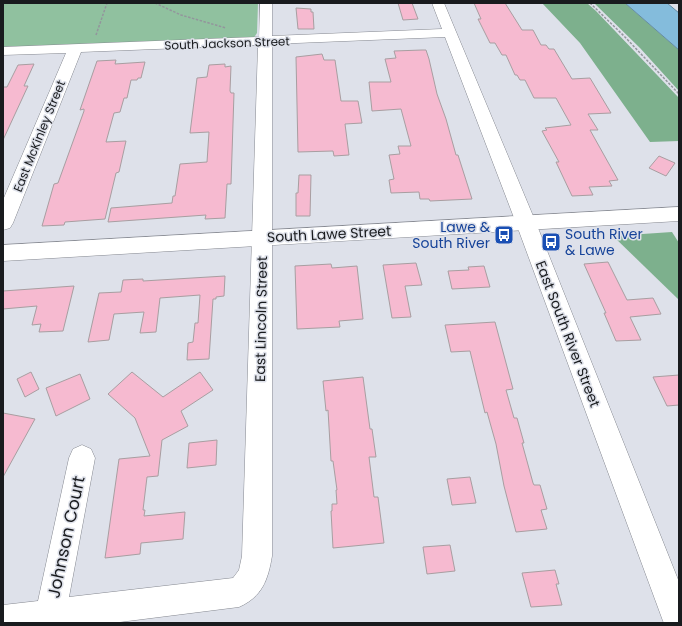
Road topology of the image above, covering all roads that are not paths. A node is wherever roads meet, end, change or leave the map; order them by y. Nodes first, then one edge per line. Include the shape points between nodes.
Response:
1 (266, 3) edge
2 (438, 3) edge
3 (450, 33) junction
4 (265, 42) junction
5 (75, 49) junction
6 (3, 52) edge
7 (679, 214) edge
8 (3, 223) edge
9 (526, 223) junction
10 (262, 237) junction
11 (3, 253) edge
12 (82, 458) dead end
13 (50, 616) junction
14 (3, 621) edge
15 (679, 621) edge

1 - 4 street, East Lincoln Street
2 - 3 street, East South River Street
3 - 4 street, South Jackson Street
3 - 9 street, East South River Street
4 - 5 street, South Jackson Street
4 - 10 street, East Lincoln Street
5 - 6 street, South Jackson Street
5 - 8 street, East McKinley Street
7 - 9 street, South Lawe Street
9 - 10 street, South Lawe Street
9 - 15 street, East South River Street
10 - 11 street, South Lawe Street
10 - 13 street, East Lincoln Street via 257,556 254,574 248,585 239,592 226,595
12 - 13 street, Johnson Court
13 - 14 street

